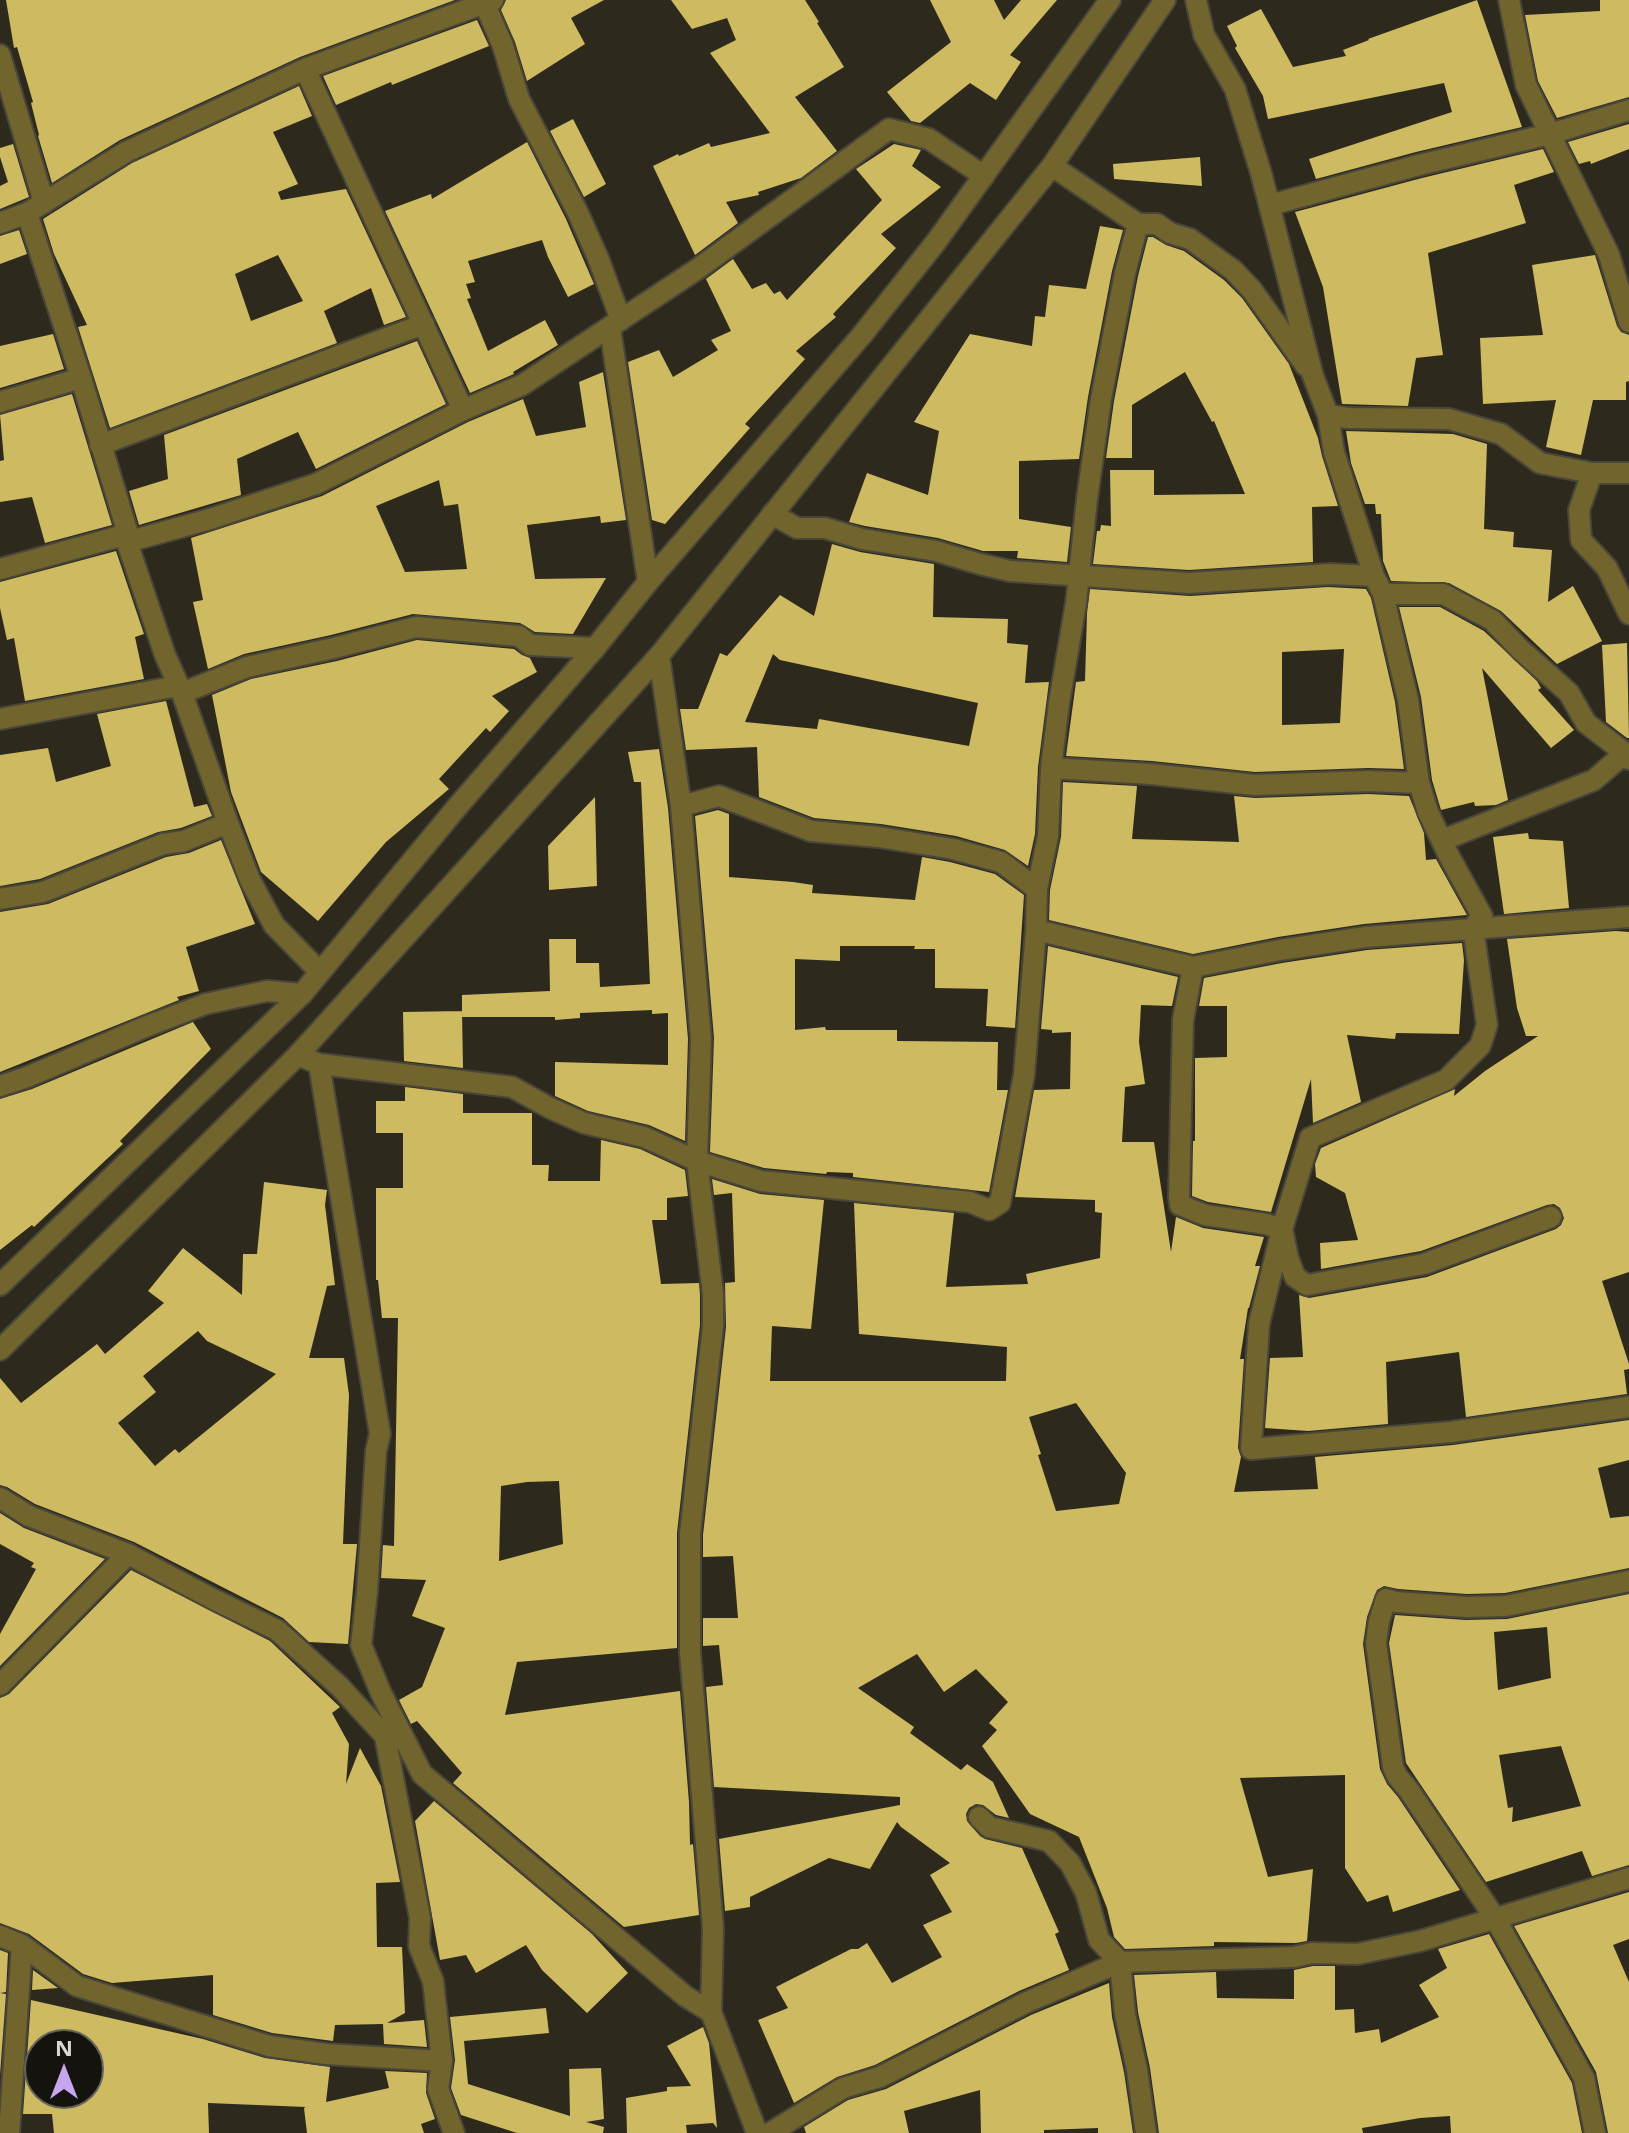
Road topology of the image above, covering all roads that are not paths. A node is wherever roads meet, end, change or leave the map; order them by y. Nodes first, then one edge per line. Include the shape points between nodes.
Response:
1 (1110, 0) edge
2 (1165, 0) edge
3 (1196, 0) edge
4 (1509, 0) edge
5 (486, 1) edge
6 (0, 55) edge
7 (305, 69) junction
8 (1629, 110) edge
9 (1550, 134) junction
10 (1052, 166) junction
11 (984, 176) junction
12 (1270, 205) junction
13 (35, 208) junction
14 (0, 223) edge
15 (1138, 224) junction
16 (1629, 322) edge
17 (424, 324) junction
18 (615, 324) junction
19 (1313, 376) junction
20 (81, 378) junction
21 (0, 402) edge
22 (463, 410) junction
23 (1328, 415) junction
24 (100, 445) junction
25 (1592, 473) junction
26 (1629, 473) edge
27 (772, 514) junction
28 (127, 538) junction
29 (0, 569) edge
30 (1079, 575) junction
31 (648, 582) junction
32 (1378, 585) junction
33 (1629, 614) edge
34 (595, 648) junction
35 (659, 656) junction
36 (180, 689) junction
37 (0, 719) edge
38 (1627, 756) edge
39 (1051, 768) junction
40 (1419, 783) junction
41 (681, 806) junction
42 (228, 823) junction
43 (1443, 840) junction
44 (1037, 889) junction
45 (0, 899) edge
46 (1629, 917) edge
47 (1473, 928) junction
48 (1036, 930) junction
49 (1193, 967) junction
50 (320, 972) junction
51 (302, 994) junction
52 (298, 1055) junction
53 (319, 1064) junction
54 (0, 1086) edge
55 (697, 1161) junction
56 (1551, 1217) dead end
57 (1282, 1229) junction
58 (0, 1285) edge
59 (0, 1350) edge
60 (1629, 1407) edge
61 (0, 1498) edge
62 (128, 1554) junction
63 (1629, 1581) edge
64 (0, 1685) edge
65 (385, 1736) junction
66 (407, 1742) junction
67 (979, 1817) dead end
68 (1629, 1878) edge
69 (1495, 1918) junction
70 (0, 1936) edge
71 (22, 1945) junction
72 (1120, 1962) junction
73 (711, 2012) junction
74 (442, 2061) junction
75 (9, 2133) edge
76 (454, 2133) edge
77 (757, 2133) edge
78 (770, 2133) edge
79 (1146, 2133) edge
80 (1595, 2133) edge

1 - 11 street
2 - 10 street
3 - 12 street via 1204,35 1235,89
4 - 9 street via 1526,85
5 - 7 street
5 - 18 street via 519,99 598,258
6 - 13 street
7 - 13 street via 126,152
7 - 17 street
8 - 9 street
9 - 12 street
9 - 16 street via 1609,255
10 - 15 street
10 - 27 street
11 - 18 street via 929,139 889,129
11 - 31 street via 862,335
12 - 19 street
13 - 14 street
13 - 20 street
15 - 19 street via 1157,224 1190,239 1233,270
15 - 30 street via 1101,399
17 - 22 street
17 - 24 street
18 - 22 street via 522,385
18 - 31 street
19 - 23 street
20 - 21 street
20 - 24 street
22 - 28 street via 316,484 210,519
23 - 25 street via 1449,419 1501,434 1540,463
23 - 32 street via 1334,452
24 - 28 street
25 - 26 street
25 - 33 street via 1579,510 1581,540 1607,568
27 - 30 street via 797,528 825,528 1010,571
27 - 35 street
28 - 29 street
28 - 36 street
30 - 32 street via 1189,583 1330,574
30 - 39 street
31 - 34 street
32 - 38 street via 1443,594 1492,620 1569,693 1586,723
32 - 40 street via 1408,700
34 - 36 street via 530,645 519,636 416,627 247,667
34 - 50 street
35 - 41 street
35 - 52 street
36 - 37 street
36 - 42 street
38 - 43 street via 1594,780
39 - 40 street via 1255,785
39 - 44 street via 1048,836
40 - 43 street
41 - 44 street via 719,796 811,831 953,849 1001,862
41 - 55 street via 701,1039
42 - 45 street via 43,892
42 - 50 street via 274,925
43 - 47 street via 1482,916
44 - 48 street
46 - 47 street
47 - 49 street via 1366,937
47 - 57 street via 1487,1025 1480,1046 1446,1080 1310,1138
48 - 49 street
48 - 55 street via 1024,1075 1000,1203 989,1210 970,1202 761,1181
49 - 57 street via 1183,1020 1180,1205 1205,1215
50 - 51 street
51 - 54 street via 267,991 205,1004
51 - 58 street
52 - 53 street
52 - 59 street
53 - 55 street via 512,1087 584,1123 644,1137
53 - 66 street via 380,1434 361,1645
55 - 73 street via 713,1326 690,1534 690,1652 713,1928
56 - 57 street via 1424,1264 1307,1285 1295,1277
57 - 60 street via 1259,1324 1251,1449 1451,1432
61 - 62 street via 29,1516
62 - 64 street
62 - 65 street via 277,1630
63 - 69 street via 1506,1606 1386,1599 1376,1643 1393,1767
65 - 66 street
65 - 74 street via 420,1918 419,1946 433,1981
66 - 73 street via 422,1774 685,1996
67 - 72 street via 989,1827 1049,1841 1070,1863 1086,1893 1099,1940
68 - 69 street
69 - 72 street via 1357,1954
69 - 80 street via 1584,2078
70 - 71 street
71 - 74 street via 77,1986 269,2046
71 - 75 street
72 - 78 street via 1025,2003 880,2077 843,2088
72 - 79 street
73 - 77 street
74 - 76 street via 438,2089

